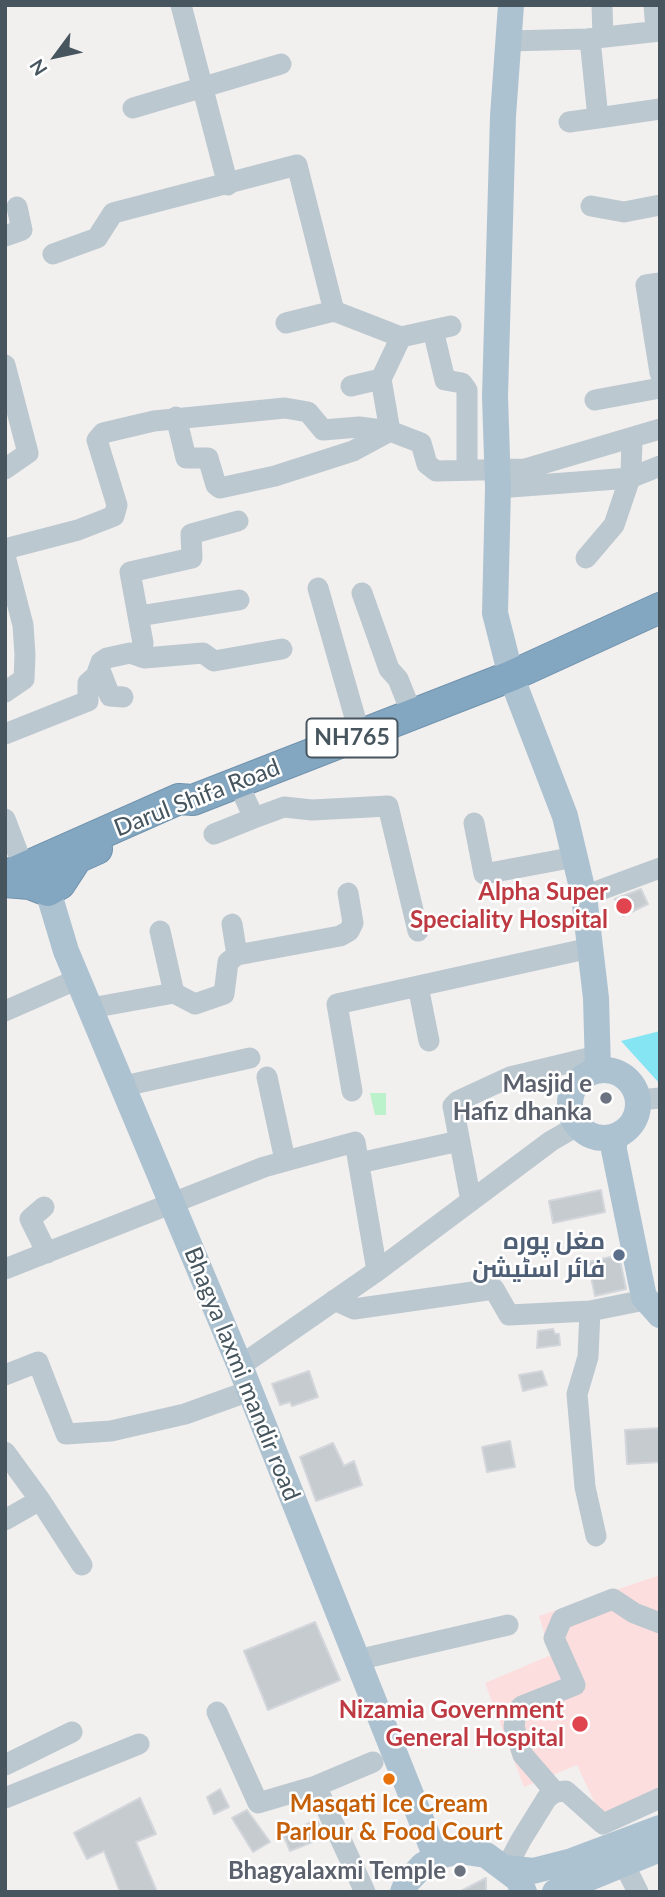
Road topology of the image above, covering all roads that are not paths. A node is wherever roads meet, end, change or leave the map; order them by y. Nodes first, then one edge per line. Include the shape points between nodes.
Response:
1 (181, 5) edge
2 (511, 5) edge
3 (603, 5) edge
4 (654, 5) edge
5 (658, 31) edge
6 (597, 38) junction
7 (509, 41) junction
8 (281, 64) dead end
9 (202, 88) junction
10 (133, 108) dead end
11 (660, 109) edge
12 (598, 118) junction
13 (569, 122) dead end
14 (228, 185) junction
15 (660, 205) edge
16 (591, 206) dead end
17 (17, 207) dead end
18 (5, 236) edge
19 (53, 254) dead end
20 (660, 283) edge
21 (334, 311) junction
22 (286, 323) dead end
23 (401, 337) junction
24 (5, 365) edge
25 (660, 373) edge
26 (381, 379) junction
27 (351, 386) dead end
28 (660, 388) edge
29 (595, 400) dead end
30 (176, 417) junction
31 (317, 425) junction
32 (660, 429) edge
33 (390, 431) junction
34 (632, 438) junction
35 (323, 460) junction
36 (660, 466) edge
37 (5, 469) edge
38 (467, 469) junction
39 (630, 478) junction
40 (498, 479) junction
41 (238, 521) dead end
42 (5, 549) edge
43 (5, 556) edge
44 (586, 558) dead end
45 (318, 588) dead end
46 (362, 593) dead end
47 (239, 600) dead end
48 (660, 608) edge
49 (139, 616) junction
50 (282, 649) dead end
51 (141, 657) junction
52 (100, 670) junction
53 (511, 676) junction
54 (5, 692) edge
55 (123, 697) dead end
56 (412, 714) junction
57 (5, 734) edge
58 (360, 735) junction
59 (237, 783) junction
60 (254, 818) junction
61 (5, 819) edge
62 (474, 823) dead end
63 (214, 834) dead end
64 (575, 857) junction
65 (660, 868) edge
66 (22, 880) edge
67 (348, 892) dead end
68 (584, 896) junction
69 (232, 924) dead end
70 (418, 930) dead end
71 (160, 931) dead end
72 (590, 948) junction
73 (237, 955) junction
74 (78, 979) junction
75 (418, 986) junction
76 (174, 993) junction
77 (91, 1008) junction
78 (5, 1011) edge
79 (429, 1041) dead end
80 (250, 1058) dead end
81 (597, 1063) junction
82 (267, 1077) dead end
83 (124, 1086) junction
84 (352, 1091) dead end
85 (649, 1099) edge
86 (577, 1126) junction
87 (614, 1138) junction
88 (459, 1141) junction
89 (285, 1160) junction
90 (359, 1163) junction
91 (471, 1201) junction
92 (174, 1205) junction
93 (44, 1208) dead end
94 (47, 1253) junction
95 (5, 1269) edge
96 (377, 1271) junction
97 (334, 1300) junction
98 (653, 1307) edge
99 (590, 1311) junction
100 (5, 1375) edge
101 (244, 1378) junction
102 (5, 1452) edge
103 (40, 1500) junction
104 (5, 1520) edge
105 (596, 1536) dead end
106 (82, 1564) dead end
107 (660, 1623) edge
108 (508, 1625) dead end
109 (357, 1660) junction
110 (217, 1712) dead end
111 (72, 1732) dead end
112 (139, 1744) dead end
113 (373, 1762) dead end
114 (5, 1765) edge
115 (316, 1786) junction
116 (555, 1792) junction
117 (5, 1798) edge
118 (660, 1798) edge
119 (660, 1828) edge
120 (660, 1849) edge
121 (436, 1857) junction
122 (623, 1862) junction
123 (506, 1868) junction
124 (365, 1892) edge
125 (403, 1892) edge
126 (524, 1892) edge
127 (555, 1892) edge
128 (638, 1892) edge

1 - 9 street
2 - 7 main road
3 - 6 street
4 - 5 street
5 - 6 street
6 - 7 street
6 - 12 street
7 - 40 main road via 495,396
8 - 9 street
9 - 10 street
9 - 14 street
11 - 12 street
12 - 13 street
14 - 19 street via 113,213 97,237
14 - 21 street via 297,165
15 - 16 street via 624,212
17 - 18 street via 22,230
20 - 25 street via 646,285
21 - 22 street
21 - 23 street
23 - 26 street
23 - 38 street via 442,328 445,380 462,383 467,390
24 - 37 street via 29,453
26 - 27 street
26 - 33 street
28 - 29 street
30 - 31 street via 285,408 308,412
30 - 35 street via 186,458 208,458 217,487 275,476
30 - 42 street via 99,436 117,505 114,516
31 - 33 street via 328,431 359,427
31 - 35 street
32 - 34 street
33 - 35 street via 366,446
33 - 38 street via 421,443 427,464 436,471
34 - 39 street
34 - 40 street
36 - 39 street
38 - 40 street
39 - 40 street
39 - 44 street via 614,525
40 - 53 main road via 495,613
41 - 49 street via 191,534 192,558 131,572
43 - 54 street via 23,625 25,655 24,678
45 - 58 street
46 - 56 street via 389,669
47 - 49 street
48 - 53 highway, Darul Shifa Road
49 - 51 street
50 - 51 street via 214,661 203,653
51 - 52 street via 130,653 107,658
52 - 55 street via 110,696
52 - 57 street via 89,683 90,696 83,704
53 - 56 highway, Darul Shifa Road / NH765
53 - 64 main road via 565,816
56 - 58 highway, Darul Shifa Road / NH765
58 - 59 highway, Darul Shifa Road / NH765
59 - 60 street
59 - 66 highway, Darul Shifa Road / NH765 via 77,858 60,884
60 - 63 street
60 - 70 street via 285,807 388,806
61 - 66 street
62 - 64 street via 484,873
64 - 68 main road
65 - 68 street
66 - 74 main road, Bhagya laxmi mandir road
67 - 73 street via 353,923 341,936
68 - 72 main road
69 - 73 street
71 - 76 street
72 - 75 street
72 - 81 main road
73 - 76 street via 228,962 226,990 220,998 195,1004
74 - 77 main road, Bhagya laxmi mandir road
74 - 78 street
75 - 79 street
75 - 84 street via 337,1004
76 - 77 street
77 - 83 main road, Bhagya laxmi mandir road
80 - 83 street
81 - 85 main road via 621,1074
81 - 86 main road via 573,1088 569,1101
81 - 88 street via 510,1077 463,1096 453,1106
82 - 89 street
83 - 92 main road, Bhagya laxmi mandir road
85 - 87 main road via 635,1121
86 - 87 main road via 588,1135
86 - 91 street
87 - 98 main road via 624,1201
88 - 90 street
88 - 91 street
89 - 90 street via 355,1142
89 - 92 street
90 - 96 street
91 - 96 street
92 - 94 street
92 - 101 main road, Bhagya laxmi mandir road
93 - 94 street via 30,1219
94 - 95 street
96 - 97 street
97 - 99 street via 354,1309 494,1289 509,1315
97 - 101 street
98 - 99 street
99 - 105 street via 588,1357 577,1394 584,1487
100 - 101 street via 37,1362 66,1434 111,1431 185,1414
101 - 109 main road, Bhagya laxmi mandir road
102 - 103 street
103 - 104 street
103 - 106 street
107 - 116 street via 613,1599 562,1619 554,1637 575,1685 522,1706 514,1727 523,1755
108 - 109 street
109 - 121 main road, Bhagya laxmi mandir road
110 - 115 street via 258,1803
111 - 114 street
112 - 117 street
113 - 115 street
115 - 124 street
116 - 118 street via 566,1791 603,1824
116 - 123 street
119 - 123 main road via 572,1861 533,1871
120 - 122 main road
121 - 123 main road via 459,1851 486,1855
121 - 125 main road via 423,1865
122 - 127 main road
122 - 128 street
123 - 126 main road

